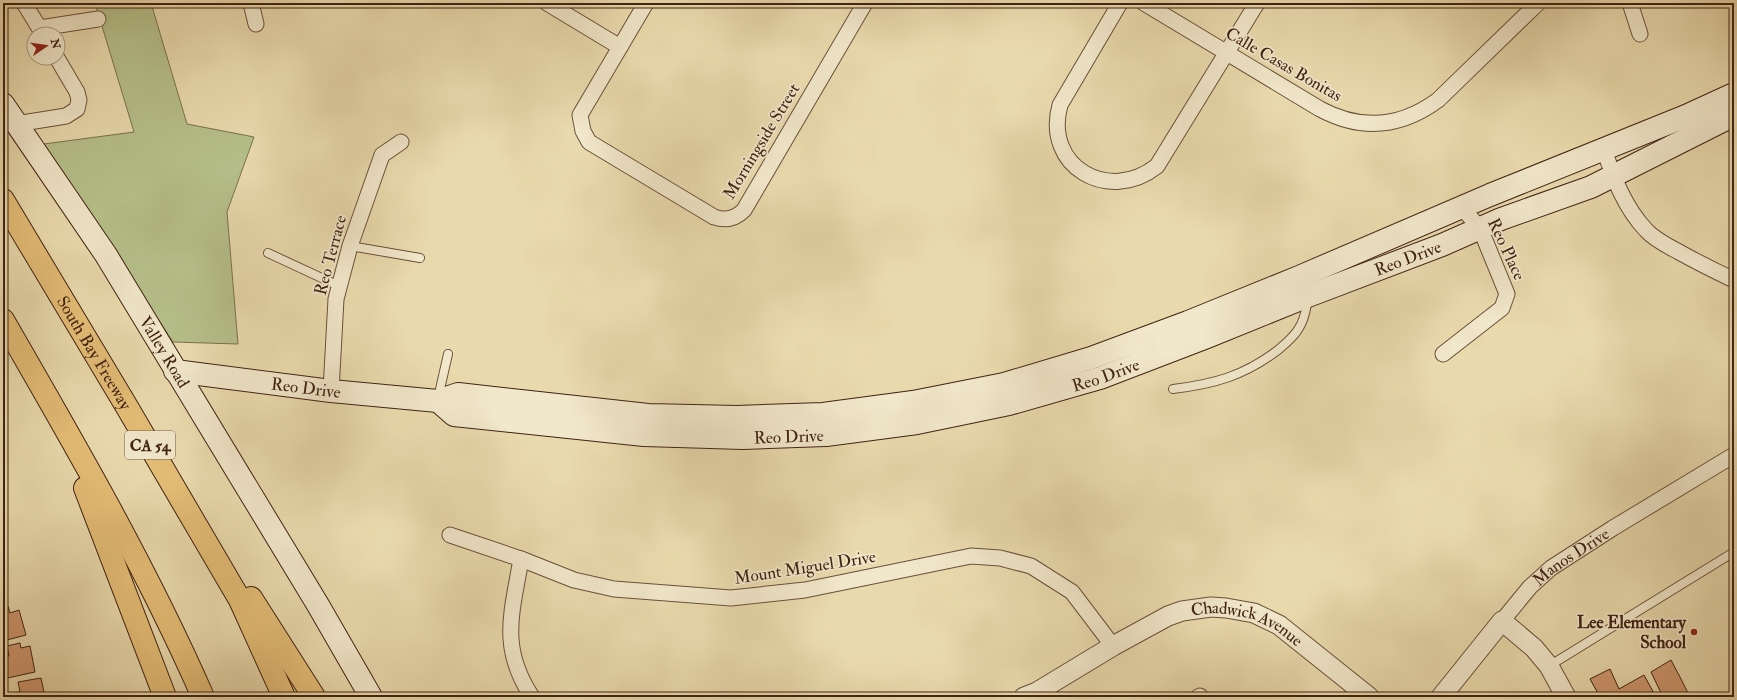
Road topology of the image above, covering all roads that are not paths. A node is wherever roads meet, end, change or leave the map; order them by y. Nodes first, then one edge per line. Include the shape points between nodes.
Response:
1 (24, 3) edge
2 (251, 3) edge
3 (547, 3) edge
4 (646, 3) edge
5 (1120, 3) edge
6 (1144, 3) edge
7 (1257, 3) edge
8 (1538, 3) edge
9 (1630, 3) edge
10 (860, 4) edge
11 (98, 19) dead end
12 (256, 24) dead end
13 (39, 26) edge
14 (65, 26) edge
15 (1640, 34) dead end
16 (620, 47) junction
17 (1227, 53) junction
18 (62, 66) edge
19 (1734, 94) edge
20 (3, 104) edge
21 (1734, 115) edge
22 (16, 124) junction
23 (401, 142) dead end
24 (1604, 149) junction
25 (1613, 176) junction
26 (3, 200) edge
27 (1461, 207) junction
28 (1480, 228) junction
29 (350, 246) junction
30 (268, 253) dead end
31 (420, 258) dead end
32 (1734, 280) edge
33 (339, 286) junction
34 (1308, 296) junction
35 (3, 320) edge
36 (448, 354) dead end
37 (1443, 354) dead end
38 (175, 371) junction
39 (1172, 389) dead end
40 (331, 391) junction
41 (438, 401) junction
42 (127, 407) junction
43 (56, 410) junction
44 (1734, 455) edge
45 (450, 535) dead end
46 (1734, 552) edge
47 (521, 559) junction
48 (1502, 622) junction
49 (1113, 646) junction
50 (1549, 666) junction
51 (1034, 695) edge
52 (165, 697) edge
53 (203, 697) edge
54 (284, 697) edge
55 (314, 697) edge
56 (371, 697) edge
57 (532, 697) edge
58 (1369, 697) edge
59 (1441, 697) edge
60 (1566, 697) edge

1 - 13 street
2 - 12 street
3 - 16 street
4 - 16 street, Morningside Street
5 - 17 street via 1057,114 1057,134 1063,151 1073,165 1087,175 1105,181 1125,182 1143,176 1157,166
6 - 17 street, Calle Casas Bonitas
7 - 17 street
8 - 17 street, Calle Casas Bonitas via 1438,100 1418,114 1382,124 1343,120 1331,115
9 - 15 street
10 - 16 street, Morningside Street via 744,210 731,219 714,217 590,142 581,125 580,115
11 - 14 street
18 - 22 street via 77,92 77,109 66,116
19 - 24 main road, Reo Drive
20 - 22 main road, Valley Road
21 - 25 main road, Reo Drive
22 - 38 main road, Valley Road via 106,255
23 - 29 street, Reo Terrace via 382,155
24 - 25 street
24 - 27 main road, Reo Drive
25 - 28 main road, Reo Drive via 1591,187
25 - 32 street via 1629,208 1646,231
26 - 42 highway, South Bay Freeway / CA 54
27 - 28 street, Reo Place
27 - 41 main road, Reo Drive via 1299,277 1090,358 1004,384 913,402 823,414 737,417 648,415 458,394
28 - 34 main road, Reo Drive
28 - 37 street, Reo Place via 1507,294 1502,308
29 - 31 lane
29 - 33 street, Reo Terrace
30 - 33 lane
33 - 40 street, Reo Terrace via 336,299
34 - 39 lane via 1299,329 1288,342 1265,360 1244,372 1220,380 1200,386
34 - 41 main road, Reo Drive via 1207,338 1100,378 1009,404 917,423 826,435 743,438 644,436 454,414
35 - 43 highway
36 - 41 lane
38 - 40 main road, Reo Drive
38 - 56 main road, Valley Road
40 - 41 main road, Reo Drive
42 - 54 highway, South Bay Freeway / CA 54 via 240,600
42 - 55 highway
43 - 52 highway
43 - 53 highway via 125,538
44 - 48 street, Manos Drive via 1563,560 1530,587
45 - 47 street, Mount Miguel Drive
46 - 50 lane
47 - 49 street, Mount Miguel Drive via 574,580 614,589 731,598 805,590 970,556 1000,558 1031,566 1072,592
47 - 57 street via 509,627 515,664
48 - 50 street via 1534,648
48 - 59 street, Manos Drive
49 - 51 street, Chadwick Avenue
49 - 58 street, Chadwick Avenue via 1182,611 1212,607 1240,610 1280,625
50 - 60 street

